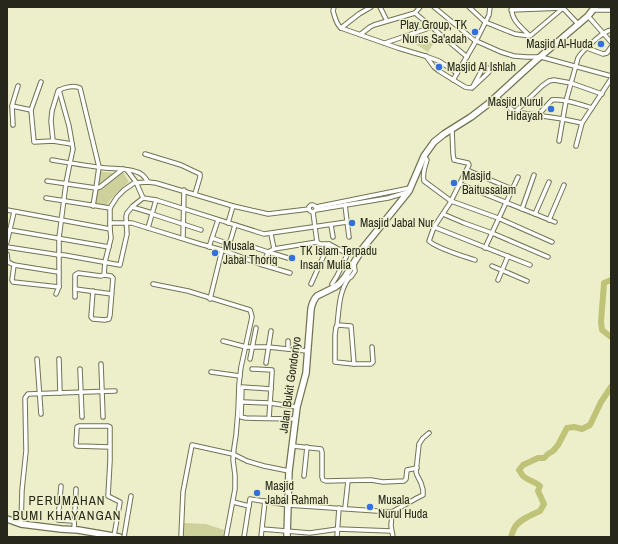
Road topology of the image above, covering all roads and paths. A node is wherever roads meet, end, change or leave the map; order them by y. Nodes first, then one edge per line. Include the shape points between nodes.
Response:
1 (371, 7) edge
2 (380, 7) edge
3 (420, 7) edge
4 (434, 7) edge
5 (469, 7) edge
6 (490, 7) edge
7 (563, 8) junction
8 (594, 8) edge
9 (333, 9) edge
10 (473, 9) edge
11 (511, 9) edge
12 (611, 10) edge
13 (415, 13) junction
14 (588, 16) junction
15 (387, 21) junction
16 (485, 22) junction
17 (579, 25) junction
18 (432, 27) junction
19 (341, 28) junction
20 (611, 30) edge
21 (602, 33) junction
22 (360, 34) junction
23 (530, 36) junction
24 (476, 42) junction
25 (611, 42) edge
26 (385, 43) junction
27 (611, 47) edge
28 (587, 48) junction
29 (425, 56) junction
30 (467, 56) junction
31 (540, 57) junction
32 (575, 66) junction
33 (458, 73) junction
34 (611, 78) edge
35 (453, 80) junction
36 (40, 82) dead end
37 (571, 83) junction
38 (18, 86) dead end
39 (472, 88) junction
40 (59, 90) junction
41 (602, 94) junction
42 (496, 97) junction
43 (566, 101) junction
44 (12, 106) junction
45 (592, 108) junction
46 (31, 110) junction
47 (515, 112) junction
48 (538, 115) junction
49 (563, 119) junction
50 (582, 123) junction
51 (13, 125) dead end
52 (452, 130) junction
53 (53, 141) junction
54 (559, 141) dead end
55 (72, 144) junction
56 (576, 146) dead end
57 (145, 154) dead end
58 (424, 156) junction
59 (52, 160) dead end
60 (70, 162) junction
61 (99, 167) junction
62 (125, 169) junction
63 (467, 170) junction
64 (534, 174) dead end
65 (518, 177) dead end
66 (47, 181) dead end
67 (136, 182) junction
68 (148, 182) junction
69 (549, 182) dead end
70 (66, 183) junction
71 (460, 184) junction
72 (564, 185) dead end
73 (96, 188) junction
74 (512, 188) junction
75 (184, 190) junction
76 (409, 190) junction
77 (195, 194) junction
78 (46, 198) dead end
79 (143, 198) junction
80 (156, 200) junction
81 (63, 201) junction
82 (451, 201) junction
83 (506, 202) junction
84 (345, 205) junction
85 (93, 206) junction
86 (234, 206) junction
87 (132, 207) junction
88 (110, 208) junction
89 (184, 208) junction
90 (309, 209) junction
91 (315, 209) junction
92 (522, 209) junction
93 (7, 210) edge
94 (14, 212) junction
95 (152, 214) junction
96 (442, 214) junction
97 (535, 214) junction
98 (498, 218) junction
99 (61, 220) junction
100 (218, 220) junction
101 (549, 220) junction
102 (347, 222) junction
103 (555, 222) dead end
104 (110, 223) junction
105 (127, 223) junction
106 (228, 223) junction
107 (183, 224) junction
108 (331, 224) junction
109 (235, 226) junction
110 (315, 227) junction
111 (434, 227) junction
112 (148, 228) junction
113 (110, 229) junction
114 (10, 230) junction
115 (201, 230) dead end
116 (492, 233) junction
117 (271, 234) junction
118 (333, 237) dead end
119 (349, 237) dead end
120 (59, 238) junction
121 (183, 238) junction
122 (212, 238) junction
123 (7, 242) edge
124 (317, 242) junction
125 (552, 242) dead end
126 (329, 244) junction
127 (247, 245) dead end
128 (209, 246) junction
129 (7, 247) edge
130 (109, 247) junction
131 (274, 248) junction
132 (485, 248) junction
133 (222, 250) junction
134 (268, 252) junction
135 (7, 254) edge
136 (59, 255) junction
137 (508, 256) junction
138 (548, 257) dead end
139 (288, 258) dead end
140 (475, 260) dead end
141 (105, 262) junction
142 (14, 265) junction
143 (263, 265) junction
144 (530, 265) dead end
145 (492, 266) dead end
146 (502, 271) junction
147 (58, 272) junction
148 (290, 273) dead end
149 (104, 275) junction
150 (347, 277) junction
151 (498, 280) dead end
152 (527, 281) dead end
153 (153, 284) dead end
154 (311, 284) dead end
155 (332, 284) dead end
156 (59, 287) junction
157 (75, 289) junction
158 (93, 291) junction
159 (56, 294) dead end
160 (112, 294) junction
161 (75, 297) dead end
162 (210, 299) junction
163 (337, 326) junction
164 (256, 328) dead end
165 (271, 331) dead end
166 (223, 341) dead end
167 (288, 341) dead end
168 (246, 347) junction
169 (253, 347) junction
170 (372, 347) dead end
171 (268, 348) junction
172 (288, 349) junction
173 (307, 351) junction
174 (38, 359) dead end
175 (59, 359) dead end
176 (250, 359) dead end
177 (266, 363) dead end
178 (101, 364) dead end
179 (354, 364) junction
180 (80, 369) dead end
181 (252, 369) dead end
182 (210, 372) dead end
183 (240, 376) junction
184 (271, 389) junction
185 (102, 391) junction
186 (115, 391) dead end
187 (81, 392) junction
188 (39, 393) junction
189 (60, 393) junction
190 (242, 402) junction
191 (270, 403) junction
192 (297, 407) junction
193 (41, 414) dead end
194 (82, 417) dead end
195 (103, 417) dead end
196 (269, 418) junction
197 (296, 419) junction
198 (429, 433) dead end
199 (293, 446) junction
200 (110, 447) junction
201 (307, 447) junction
202 (233, 454) junction
203 (416, 468) junction
204 (289, 471) junction
205 (304, 476) dead end
206 (348, 481) junction
207 (61, 486) dead end
208 (76, 489) dead end
209 (130, 496) dead end
210 (233, 502) junction
211 (265, 502) junction
212 (288, 505) junction
213 (249, 506) junction
214 (339, 508) junction
215 (345, 508) junction
216 (392, 512) junction
217 (7, 519) edge
218 (58, 520) junction
219 (74, 521) junction
220 (21, 524) junction
221 (57, 529) junction
222 (262, 529) junction
223 (338, 529) junction
224 (74, 530) junction
225 (392, 531) junction
226 (287, 534) edge
227 (117, 537) edge
228 (124, 537) edge
229 (181, 537) edge
230 (226, 537) edge
231 (244, 537) edge
232 (261, 537) edge
233 (337, 537) edge
234 (393, 537) edge

1 - 19 street
2 - 15 street
3 - 13 street
4 - 24 street
5 - 10 street
6 - 16 street
7 - 11 street
7 - 17 street
7 - 23 street
8 - 12 street
8 - 14 street, Jalan Bukit Gondoriyo
9 - 19 street
10 - 16 street
11 - 23 street via 513,18
13 - 15 street
13 - 18 street
14 - 17 street, Jalan Bukit Gondoriyo
14 - 21 street
15 - 22 street
16 - 23 street via 515,34
16 - 24 street
17 - 31 street, Jalan Bukit Gondoriyo
18 - 26 street
18 - 30 street
19 - 22 street
20 - 21 street
21 - 25 street
21 - 28 street
22 - 26 street
24 - 30 street
24 - 31 street via 514,56
26 - 29 street
27 - 28 street via 604,54
28 - 32 street
29 - 33 street via 442,62
29 - 35 street via 437,70
30 - 33 street
31 - 32 street
31 - 42 street, Jalan Bukit Gondoriyo
32 - 34 street
32 - 37 street
33 - 35 street
34 - 41 street
35 - 39 street
36 - 46 street
37 - 41 street
37 - 43 street
37 - 47 street via 549,81
38 - 44 street
39 - 39 street via 486,77 490,70 488,68 483,68
40 - 53 street via 52,111
40 - 55 street
40 - 61 street via 74,86 80,88
41 - 45 street
42 - 47 street
42 - 52 street, Jalan Bukit Gondoriyo
43 - 45 street
43 - 48 street via 552,100
43 - 49 street
44 - 46 street
44 - 51 street
45 - 50 street
46 - 53 street via 34,142
47 - 48 street
48 - 49 street
49 - 50 street
49 - 54 street
50 - 56 street
52 - 58 street, Jalan Bukit Gondoriyo via 434,142
52 - 63 street via 454,160 468,163
53 - 55 street
55 - 60 street
57 - 77 street via 200,174
58 - 76 street, Jalan Bukit Gondoriyo
58 - 82 street via 427,160 424,181
59 - 60 street
60 - 61 street
60 - 70 street
61 - 62 street
61 - 73 street
62 - 67 street
62 - 68 street via 142,174
62 - 73 street
63 - 71 street
63 - 74 street
64 - 92 street
65 - 74 street
66 - 70 street
67 - 68 street
67 - 79 street
67 - 88 street via 117,197
68 - 75 street
69 - 97 street
70 - 73 street
70 - 81 street
71 - 82 street
71 - 83 street
72 - 101 street
73 - 85 street
74 - 83 street
75 - 77 street
75 - 89 street
76 - 84 street via 388,198
76 - 91 street
76 - 150 street, Jalan Bukit Gondoriyo via 357,257
77 - 86 street
78 - 81 street
79 - 80 street
79 - 87 street
80 - 89 street
80 - 95 street
81 - 85 street
81 - 99 street
82 - 96 street
82 - 98 street
83 - 92 street
83 - 98 street
84 - 91 street
84 - 102 street
85 - 88 street
86 - 90 street via 268,214
86 - 106 street
87 - 95 street
87 - 105 street via 126,217
88 - 104 street
89 - 100 street
89 - 107 street
90 - 91 street
90 - 91 street via 311,205 314,205
91 - 110 street
92 - 97 street
93 - 94 street
94 - 99 street
94 - 114 street
95 - 107 street
95 - 112 street
96 - 111 street
96 - 116 street
97 - 101 street
98 - 116 street
98 - 125 street
99 - 113 street
99 - 120 street
100 - 106 street
100 - 122 street
101 - 103 street
102 - 108 street
102 - 119 street
104 - 105 street
104 - 113 street
105 - 112 street
105 - 141 street via 120,265
106 - 109 street
107 - 115 street
107 - 121 street
108 - 110 street
108 - 118 street
109 - 117 street
109 - 122 street via 230,242
110 - 117 street
110 - 124 street
111 - 132 street
111 - 140 street via 429,241 431,243
112 - 121 street
113 - 130 street
114 - 120 street
114 - 123 street
116 - 132 street
116 - 138 street
117 - 131 street
120 - 130 street
120 - 136 street
121 - 128 street
122 - 128 street
124 - 126 street
124 - 131 street
126 - 154 street
126 - 155 street via 347,255
127 - 134 street
128 - 133 street
129 - 136 street
130 - 141 street
131 - 134 street
132 - 137 street
133 - 143 street
133 - 162 street
134 - 139 street
134 - 143 street
135 - 142 street via 8,262
136 - 141 street
136 - 147 street
137 - 144 street
137 - 146 street
141 - 149 street
142 - 147 street
142 - 156 street via 13,282
143 - 148 street
145 - 146 street
146 - 151 street
146 - 152 street
147 - 156 street
149 - 157 street via 75,274
149 - 160 street via 113,278
150 - 163 street
150 - 173 street, Jalan Bukit Gondoriyo via 314,298
153 - 162 street via 188,291
156 - 159 street
157 - 158 street
157 - 161 street
158 - 160 street
158 - 160 street via 93,319 109,319
162 - 168 street via 250,310 252,317
163 - 179 street via 351,326
163 - 179 street via 335,362
164 - 169 street
165 - 171 street
166 - 168 street
167 - 172 street
168 - 169 street
168 - 183 street
169 - 171 street
169 - 176 street
170 - 179 street via 371,364
171 - 172 street
171 - 177 street
172 - 173 street
173 - 192 street, Jalan Bukit Gondoriyo via 306,373
174 - 188 street
175 - 189 street
178 - 185 street
180 - 187 street
181 - 184 street via 272,370
182 - 183 street
183 - 202 street
184 - 190 street via 242,387
184 - 191 street
185 - 186 street
185 - 187 street
185 - 195 street
187 - 189 street
187 - 194 street
188 - 189 street
188 - 193 street
188 - 220 street via 28,394 26,398 26,451
190 - 191 street
190 - 196 street via 241,417
191 - 192 street
191 - 196 street
192 - 197 street, Jalan Bukit Gondoriyo
196 - 197 street
197 - 199 street, Jalan Bukit Gondoriyo
198 - 203 street via 419,444
199 - 201 street
199 - 204 street, Jalan Bukit Gondoriyo
200 - 200 street via 109,427 77,427 76,445
200 - 227 street via 108,496 120,502
201 - 205 street
201 - 206 street via 321,449 323,480
202 - 204 street via 253,463
202 - 210 street
202 - 229 street via 192,445 183,492
203 - 206 street via 407,470 404,481
203 - 216 street via 423,495
204 - 212 street, Jalan Bukit Gondoriyo
206 - 215 street
207 - 218 street
208 - 219 street
209 - 228 street
210 - 213 street
210 - 230 street
211 - 212 street
211 - 213 street via 250,499
211 - 222 street
212 - 214 street
212 - 226 street, Jalan Bukit Gondoriyo
213 - 231 street
214 - 215 street
214 - 223 street
215 - 216 street
216 - 225 street
217 - 220 street
218 - 219 street
218 - 221 street
219 - 224 street
220 - 221 street
221 - 224 street
222 - 226 street
222 - 232 street
223 - 225 street
223 - 226 street
223 - 233 street
224 - 227 street
225 - 234 street

